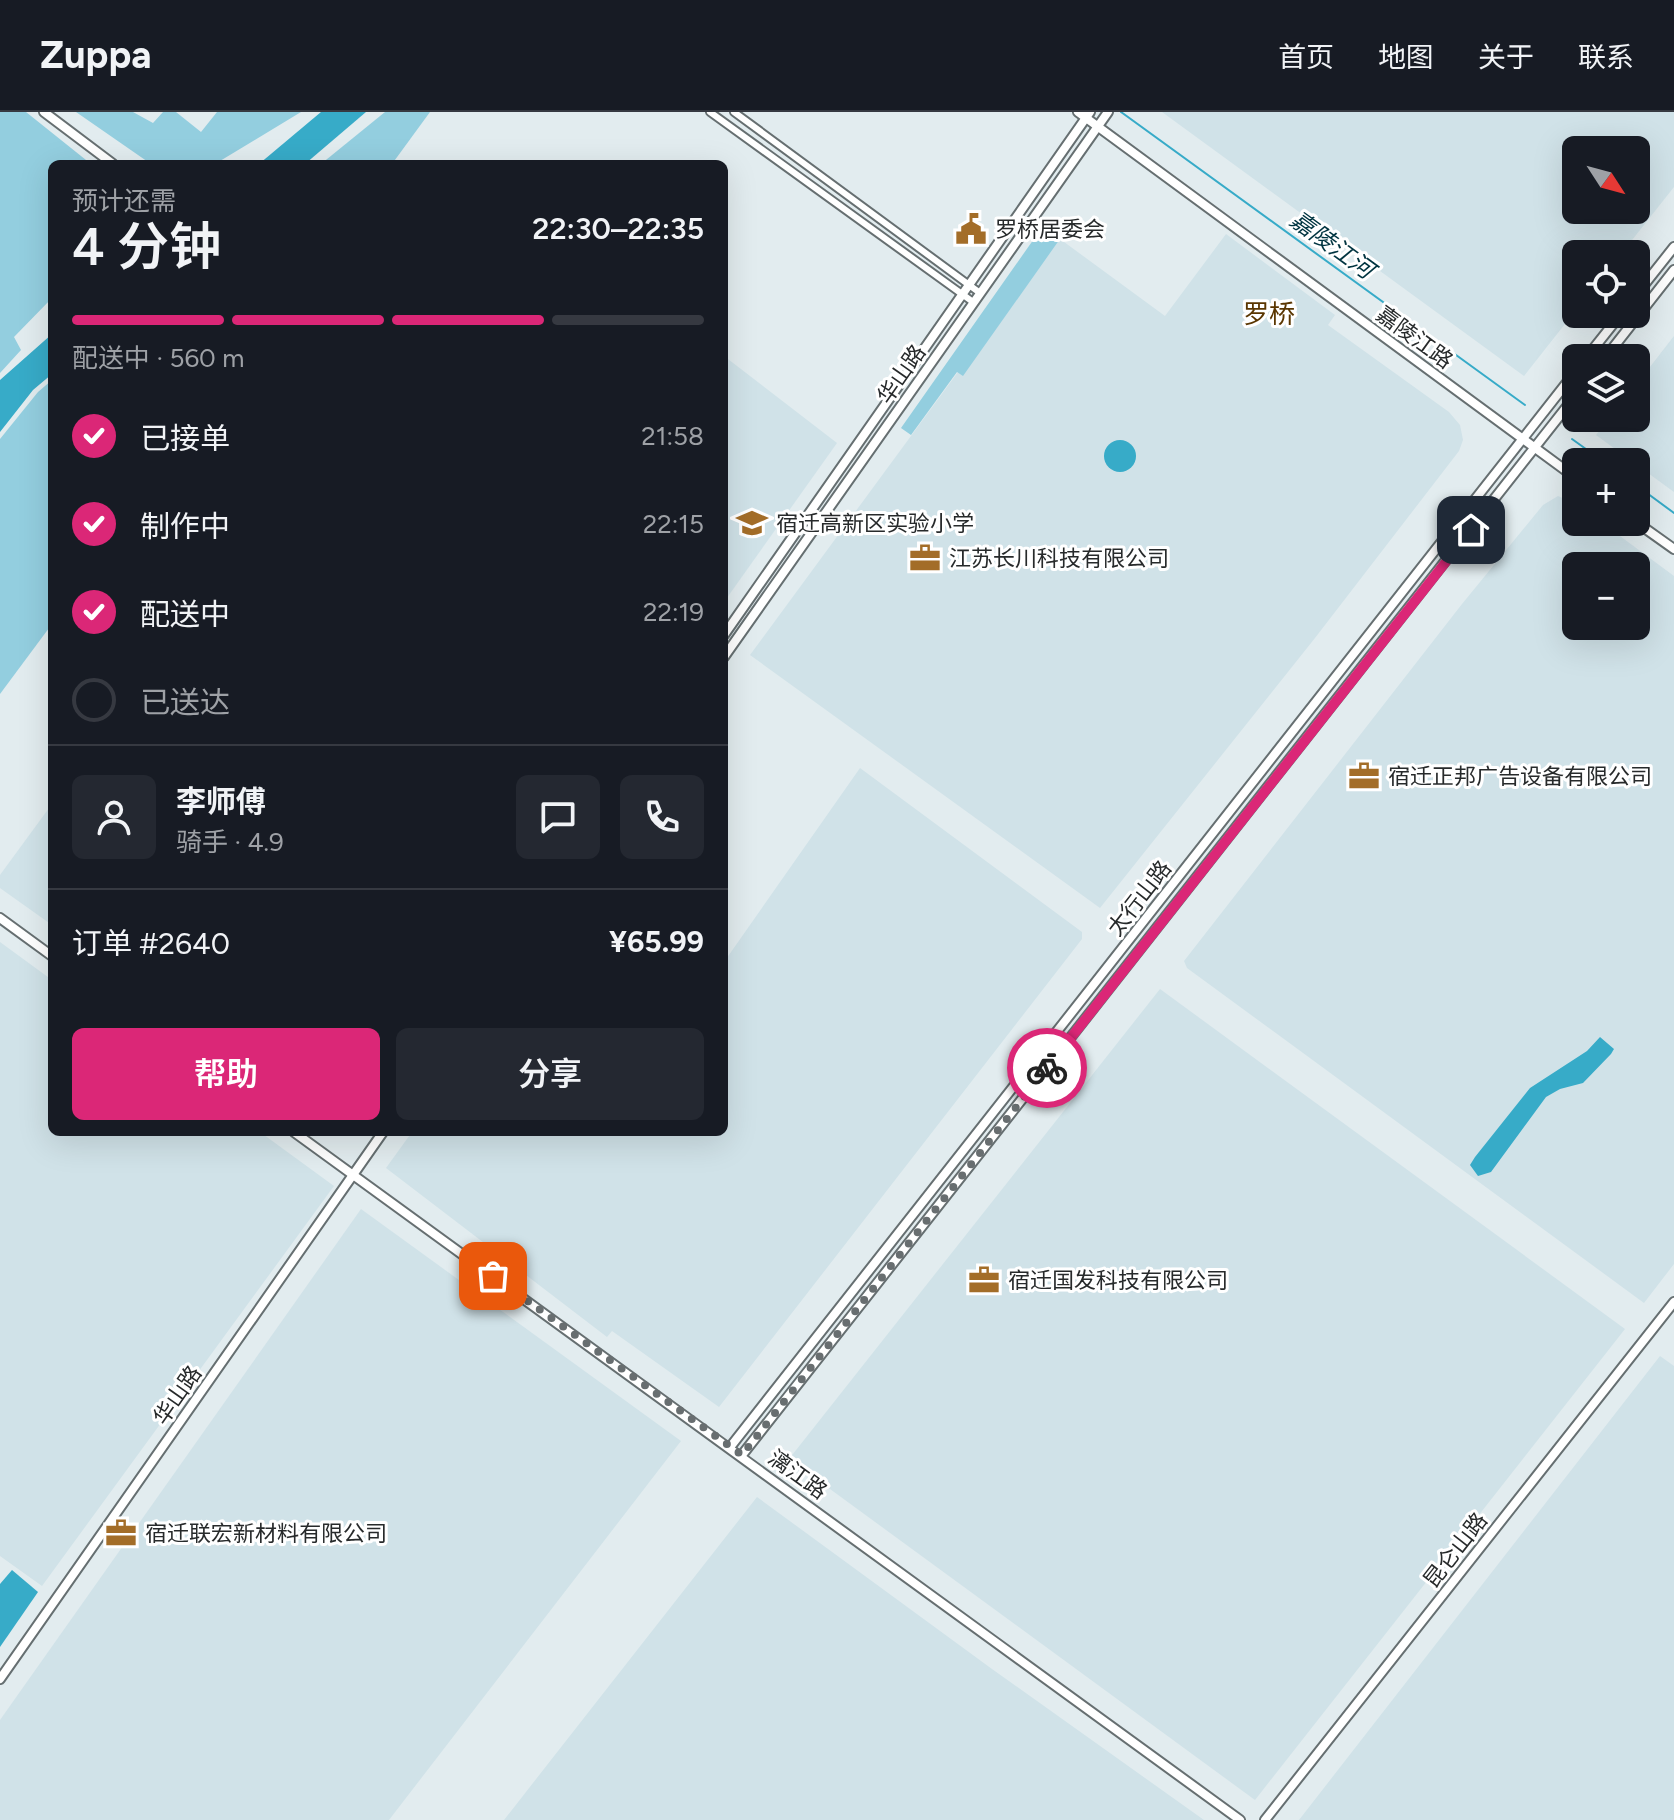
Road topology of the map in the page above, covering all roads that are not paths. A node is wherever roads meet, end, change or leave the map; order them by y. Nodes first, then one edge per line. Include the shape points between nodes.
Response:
1 (44, 112) edge
2 (710, 112) edge
3 (734, 112) edge
4 (1108, 112) edge
5 (1085, 114) edge
6 (1097, 126) junction
7 (108, 160) edge
8 (1674, 247) edge
9 (1674, 270) edge
10 (1650, 277) edge
11 (969, 285) junction
12 (980, 293) junction
13 (963, 295) junction
14 (973, 302) junction
15 (1610, 328) edge
16 (1597, 344) edge
17 (1616, 344) edge
18 (1562, 388) edge
19 (1562, 413) edge
20 (1522, 438) junction
21 (1535, 448) junction
22 (1562, 468) edge
23 (1650, 532) edge
24 (1674, 549) edge
25 (728, 629) edge
26 (728, 651) edge
27 (0, 918) edge
28 (48, 953) edge
29 (299, 1136) edge
30 (380, 1136) edge
31 (353, 1175) junction
32 (1674, 1302) edge
33 (731, 1446) junction
34 (742, 1455) junction
35 (0, 1679) edge
36 (1240, 1820) edge
37 (1265, 1820) edge

1 - 7 street
2 - 13 street
3 - 11 street
4 - 6 street, 华山路
5 - 6 street, 嘉陵江路
5 - 11 street, 华山路
6 - 12 street, 华山路
6 - 20 street, 嘉陵江路
8 - 10 street
9 - 17 street
11 - 12 street
11 - 13 street, 华山路
12 - 14 street, 华山路
13 - 14 street
13 - 25 street, 华山路
14 - 26 street, 华山路
15 - 16 street
18 - 20 street, 太行山路
19 - 21 street, 太行山路
20 - 21 street, 嘉陵江路
20 - 33 street, 太行山路
21 - 22 street, 嘉陵江路
21 - 34 street, 太行山路
23 - 24 street
27 - 28 street
29 - 31 street, 漓江路
30 - 31 street, 华山路
31 - 33 street, 漓江路
31 - 35 street, 华山路
32 - 37 street, 昆仑山路
33 - 34 street, 漓江路
34 - 36 street, 漓江路

